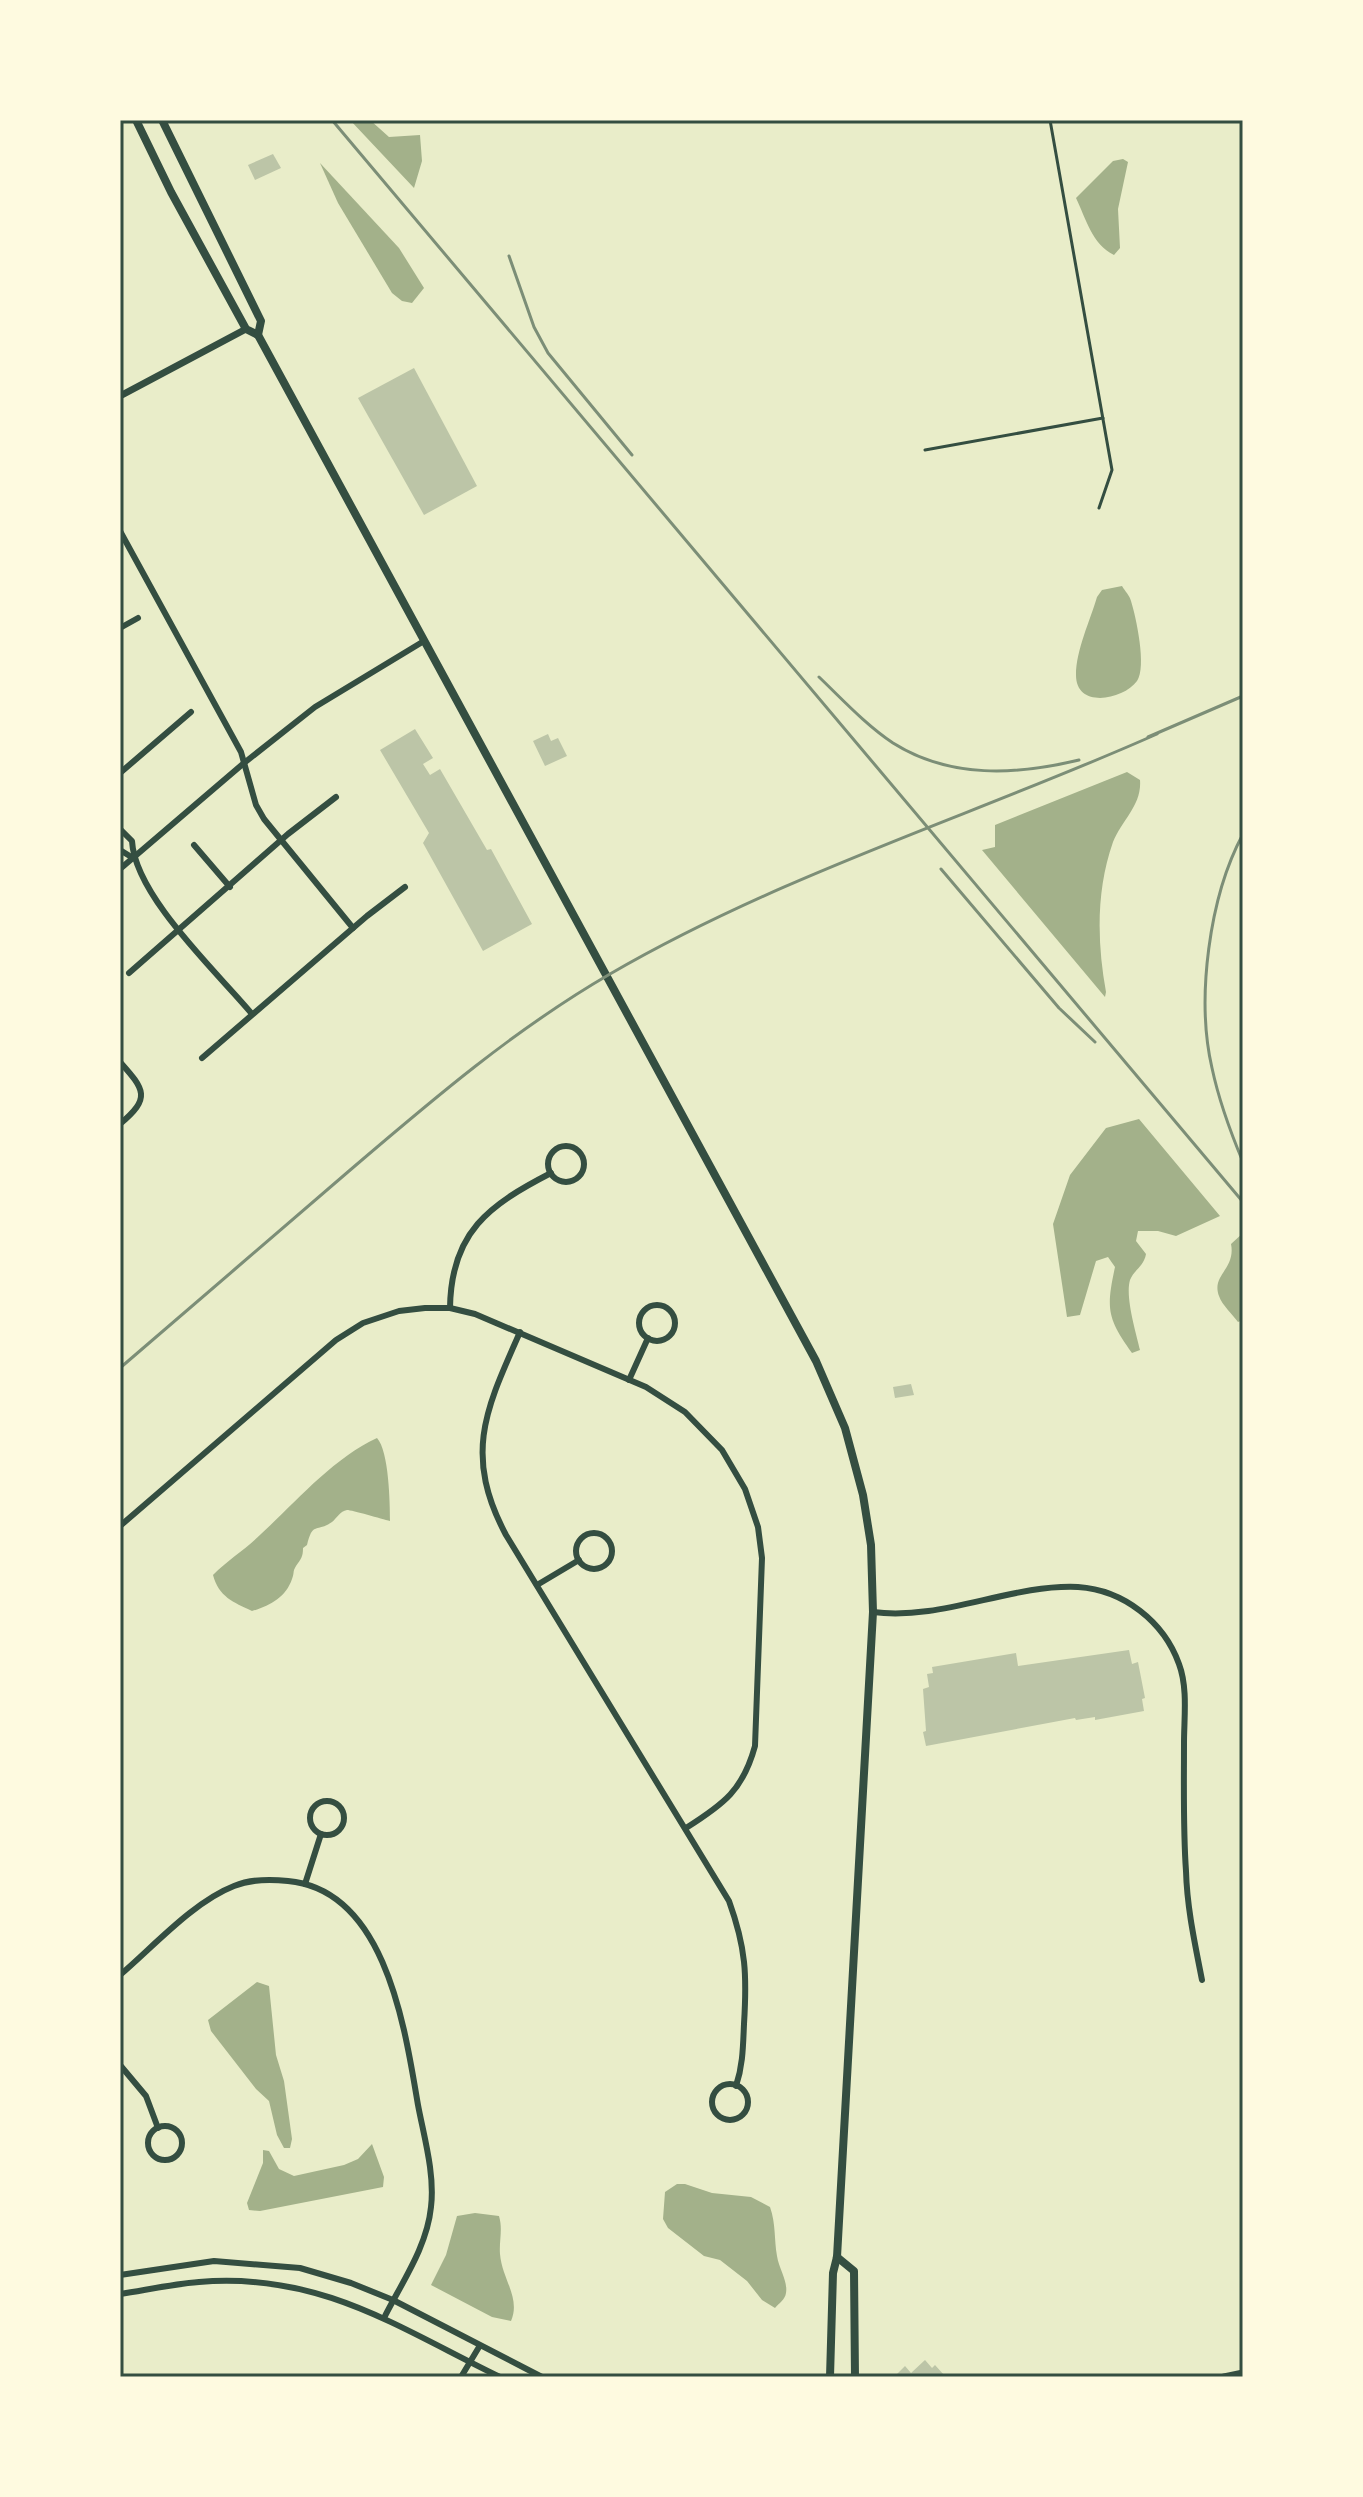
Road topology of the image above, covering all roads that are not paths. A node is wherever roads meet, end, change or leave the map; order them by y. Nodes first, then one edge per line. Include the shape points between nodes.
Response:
1 (136, 120) edge
2 (162, 120) edge
3 (1050, 120) edge
4 (246, 329) junction
5 (258, 335) junction
6 (120, 396) edge
7 (1103, 418) junction
8 (925, 450) dead end
9 (1099, 508) dead end
10 (120, 531) edge
11 (138, 618) dead end
12 (120, 628) edge
13 (424, 641) junction
14 (191, 712) dead end
15 (244, 763) junction
16 (120, 773) edge
17 (336, 797) dead end
18 (120, 829) edge
19 (282, 841) junction
20 (194, 845) dead end
21 (120, 850) edge
22 (133, 858) junction
23 (120, 869) edge
24 (230, 887) junction
25 (405, 887) dead end
26 (353, 928) junction
27 (180, 930) junction
28 (129, 973) dead end
29 (252, 1014) junction
30 (202, 1058) dead end
31 (120, 1062) edge
32 (120, 1124) edge
33 (551, 1173) junction
34 (450, 1308) junction
35 (520, 1332) junction
36 (648, 1338) junction
37 (629, 1380) junction
38 (120, 1526) edge
39 (579, 1560) junction
40 (537, 1585) junction
41 (873, 1612) junction
42 (686, 1828) junction
43 (321, 1834) junction
44 (305, 1884) junction
45 (120, 1975) edge
46 (1202, 1980) dead end
47 (120, 2065) edge
48 (736, 2086) junction
49 (158, 2128) junction
50 (837, 2257) junction
51 (120, 2275) edge
52 (120, 2294) edge
53 (393, 2300) junction
54 (384, 2318) junction
55 (479, 2347) junction
56 (469, 2362) junction
57 (1243, 2373) edge
58 (461, 2377) edge
59 (500, 2377) edge
60 (542, 2377) edge
61 (830, 2377) edge
62 (855, 2377) edge
63 (1224, 2377) edge

1 - 4 main road
2 - 5 main road via 261,321
3 - 7 lane
4 - 5 main road
4 - 6 street
5 - 13 main road
7 - 8 lane
7 - 9 lane via 1112,470
10 - 15 street
11 - 12 street
13 - 15 street via 315,707
13 - 41 main road via 828,1387 863,1495
14 - 16 street
15 - 19 street via 256,805
15 - 22 street
17 - 19 street
18 - 22 street via 132,841
19 - 24 street
19 - 26 street
20 - 24 street
21 - 22 street
22 - 23 street
22 - 27 street via 155,900
24 - 27 street
25 - 26 street
26 - 29 street
27 - 28 street
27 - 29 street
29 - 30 street
31 - 32 street via 142,1095 137,1110
33 - 33 street via 572,1181 584,1169 583,1157 569,1146 557,1149 550,1158
33 - 34 street via 502,1200 470,1233 453,1274
34 - 35 street
34 - 38 street via 381,1316 336,1340
35 - 37 street
35 - 40 street via 485,1419 483,1469 495,1515
36 - 36 street via 662,1340 672,1333 674,1316 666,1307 654,1305 640,1316 639,1327
36 - 37 street
37 - 42 street via 685,1412 722,1450 750,1502 762,1558 750,1765 730,1797
39 - 39 street via 590,1568 602,1567 610,1559 611,1543 603,1534 586,1534 577,1543
39 - 40 street
40 - 42 street
41 - 46 street via 905,1614 1077,1587 1124,1601 1152,1620 1170,1645 1182,1677 1186,1873
41 - 50 main road
42 - 48 street via 729,1901 741,1934 746,1989 742,2068
43 - 43 street via 333,1834 344,1822 343,1811 331,1802 316,1806 310,1816
43 - 44 street
44 - 45 street via 269,1879 215,1895
44 - 53 street via 345,1906 362,1924 406,2035 432,2192 420,2249
47 - 49 street via 146,2096
48 - 48 street via 745,2093 746,2109 739,2118 722,2118 712,2105 714,2093
49 - 49 street via 180,2133 181,2150 174,2158 163,2160 149,2150 148,2139
50 - 61 main road
50 - 62 main road via 854,2271
51 - 53 street via 214,2261 261,2263 300,2268
52 - 54 street via 198,2282 262,2282 331,2296
53 - 54 street
53 - 55 street
54 - 56 street
55 - 56 street
55 - 60 street
56 - 58 street
56 - 59 street
57 - 63 street

